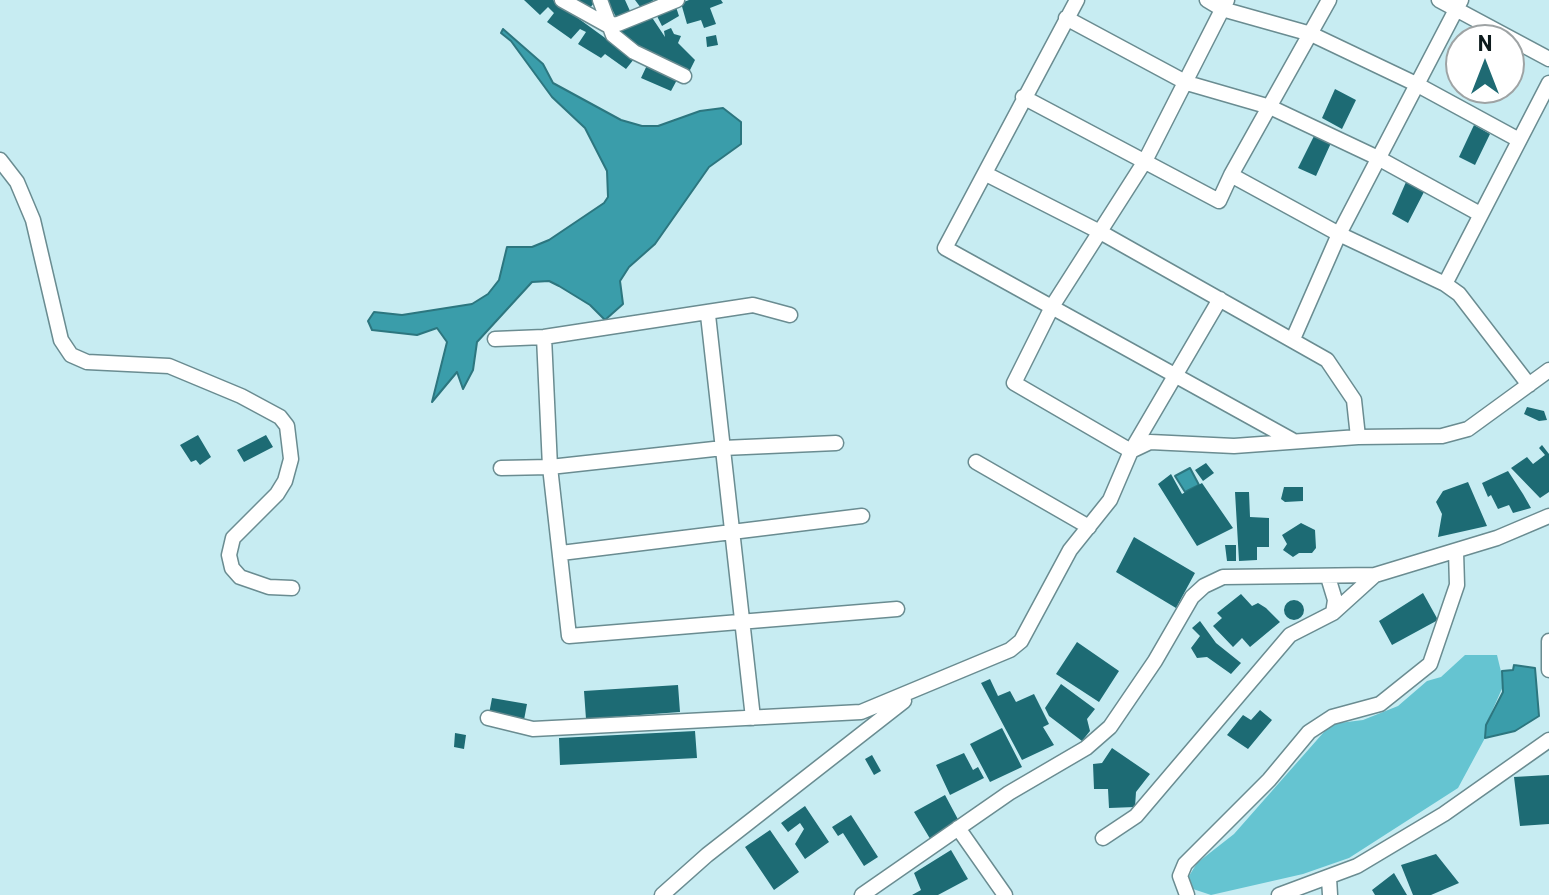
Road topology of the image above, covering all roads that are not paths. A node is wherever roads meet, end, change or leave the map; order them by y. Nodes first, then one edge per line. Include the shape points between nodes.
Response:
1 (562, 0) edge
2 (600, 0) edge
3 (677, 0) edge
4 (1077, 0) edge
5 (1207, 0) edge
6 (1329, 0) edge
7 (1439, 0) edge
8 (1224, 4) edge
9 (1458, 4) edge
10 (1066, 18) junction
11 (607, 25) junction
12 (1311, 34) junction
13 (1549, 59) edge
14 (684, 76) dead end
15 (1187, 83) junction
16 (1549, 83) edge
17 (1416, 84) junction
18 (1023, 97) junction
19 (1270, 107) junction
20 (1519, 140) junction
21 (1378, 158) junction
22 (0, 160) edge
23 (1145, 161) junction
24 (986, 174) junction
25 (1231, 175) junction
26 (1480, 214) junction
27 (1102, 233) junction
28 (1339, 234) junction
29 (1445, 284) junction
30 (1220, 299) junction
31 (1053, 305) junction
32 (708, 315) junction
33 (790, 315) dead end
34 (544, 337) junction
35 (495, 339) dead end
36 (1293, 339) junction
37 (1549, 370) edge
38 (1174, 374) junction
39 (1529, 385) junction
40 (1358, 437) junction
41 (1293, 441) junction
42 (836, 443) dead end
43 (723, 448) junction
44 (1131, 451) junction
45 (976, 462) dead end
46 (550, 467) junction
47 (501, 468) dead end
48 (862, 516) dead end
49 (1549, 516) edge
50 (1089, 527) junction
51 (732, 535) junction
52 (1456, 551) junction
53 (561, 553) junction
54 (1375, 575) junction
55 (1328, 577) junction
56 (292, 588) dead end
57 (897, 609) dead end
58 (1333, 613) junction
59 (741, 623) junction
60 (1549, 641) edge
61 (1549, 670) edge
62 (917, 691) junction
63 (488, 718) dead end
64 (753, 718) junction
65 (1549, 740) edge
66 (958, 828) junction
67 (1103, 838) dead end
68 (1329, 878) junction
69 (662, 895) edge
70 (862, 895) edge
71 (1005, 895) edge
72 (1187, 895) edge
73 (1279, 895) edge
74 (1330, 895) edge

1 - 11 street
2 - 11 street
3 - 11 street
4 - 10 street
5 - 8 street
6 - 12 street
7 - 9 street
8 - 12 street
8 - 15 street
9 - 13 street
9 - 17 street
10 - 15 street
10 - 18 street
11 - 14 street via 634,52
12 - 17 street
12 - 19 street
15 - 19 street
15 - 23 street
16 - 20 street
17 - 20 street
17 - 21 street
18 - 23 street
18 - 24 street
19 - 21 street
19 - 25 street
20 - 26 street
21 - 26 street
21 - 28 street
22 - 56 street via 17,182 33,220 61,340 71,355 87,362 169,366 241,396 287,426 291,459 285,481 233,538 229,555 240,577
23 - 25 street via 1219,201
23 - 27 street
24 - 27 street
24 - 31 street via 945,248
25 - 28 street
26 - 29 street
27 - 30 street
27 - 31 street
28 - 29 street
28 - 36 street
29 - 39 street via 1459,294
30 - 36 street
30 - 38 street
31 - 38 street
31 - 44 street via 1014,383
32 - 33 street via 753,305
32 - 34 street
32 - 43 street
34 - 35 street
34 - 46 street
36 - 40 street via 1327,360 1354,400
37 - 39 street
38 - 41 street
38 - 44 street
39 - 40 street via 1468,429 1442,436
40 - 41 street
41 - 44 street via 1234,446 1150,442
42 - 43 street
43 - 46 street
43 - 51 street
44 - 50 street via 1110,500
45 - 50 street
46 - 47 street
46 - 53 street
48 - 51 street
49 - 52 street
50 - 62 street via 1070,550 1021,641
51 - 53 street
51 - 59 street
52 - 54 street
52 - 72 street via 1457,585 1430,664 1380,704 1332,717 1309,732 1185,864 1180,876
53 - 59 street via 569,636
54 - 55 street
54 - 58 street
55 - 58 street
55 - 66 street via 1223,577 1204,586 1110,727 1086,748
57 - 59 street
58 - 67 street via 1290,635 1136,816
59 - 64 street
60 - 61 street
62 - 64 street via 861,712
62 - 69 street
63 - 64 street via 533,729
65 - 68 street via 1444,814
66 - 70 street
66 - 71 street
68 - 73 street
68 - 74 street

